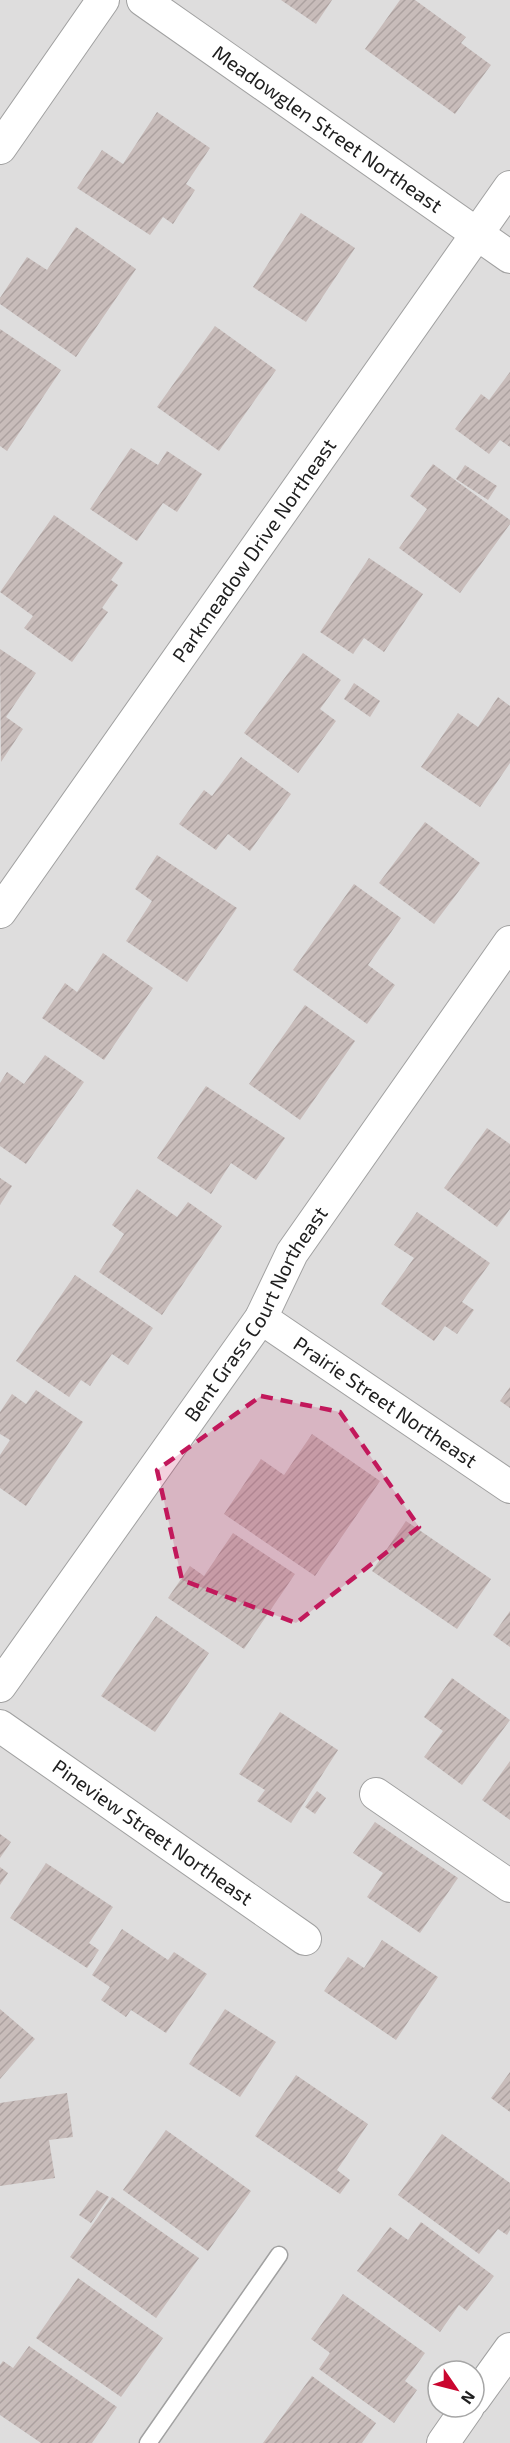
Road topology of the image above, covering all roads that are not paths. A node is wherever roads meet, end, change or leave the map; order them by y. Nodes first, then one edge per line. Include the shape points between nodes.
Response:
1 (103, 0) edge
2 (143, 0) edge
3 (0, 148) edge
4 (510, 187) edge
5 (477, 234) junction
6 (510, 257) edge
7 (0, 912) edge
8 (510, 942) edge
9 (261, 1318) junction
10 (510, 1487) edge
11 (0, 1686) edge
12 (0, 1726) edge
13 (376, 1794) dead end
14 (510, 1886) edge
15 (305, 1938) dead end
16 (279, 2255) dead end
17 (510, 2349) edge
18 (486, 2382) edge
19 (459, 2419) edge
20 (148, 2443) edge
21 (442, 2443) edge

1 - 3 street
2 - 5 street, Meadowglen Street Northeast
4 - 5 street, Parkmeadow Drive Northeast
5 - 6 street, Meadowglen Street Northeast
5 - 7 street, Parkmeadow Drive Northeast
8 - 9 street, Bent Grass Court Northeast via 292,1254
9 - 10 street, Prairie Street Northeast
9 - 11 street, Bent Grass Court Northeast
12 - 15 street, Pineview Street Northeast
13 - 14 street
16 - 20 lane
17 - 18 street
19 - 21 street

